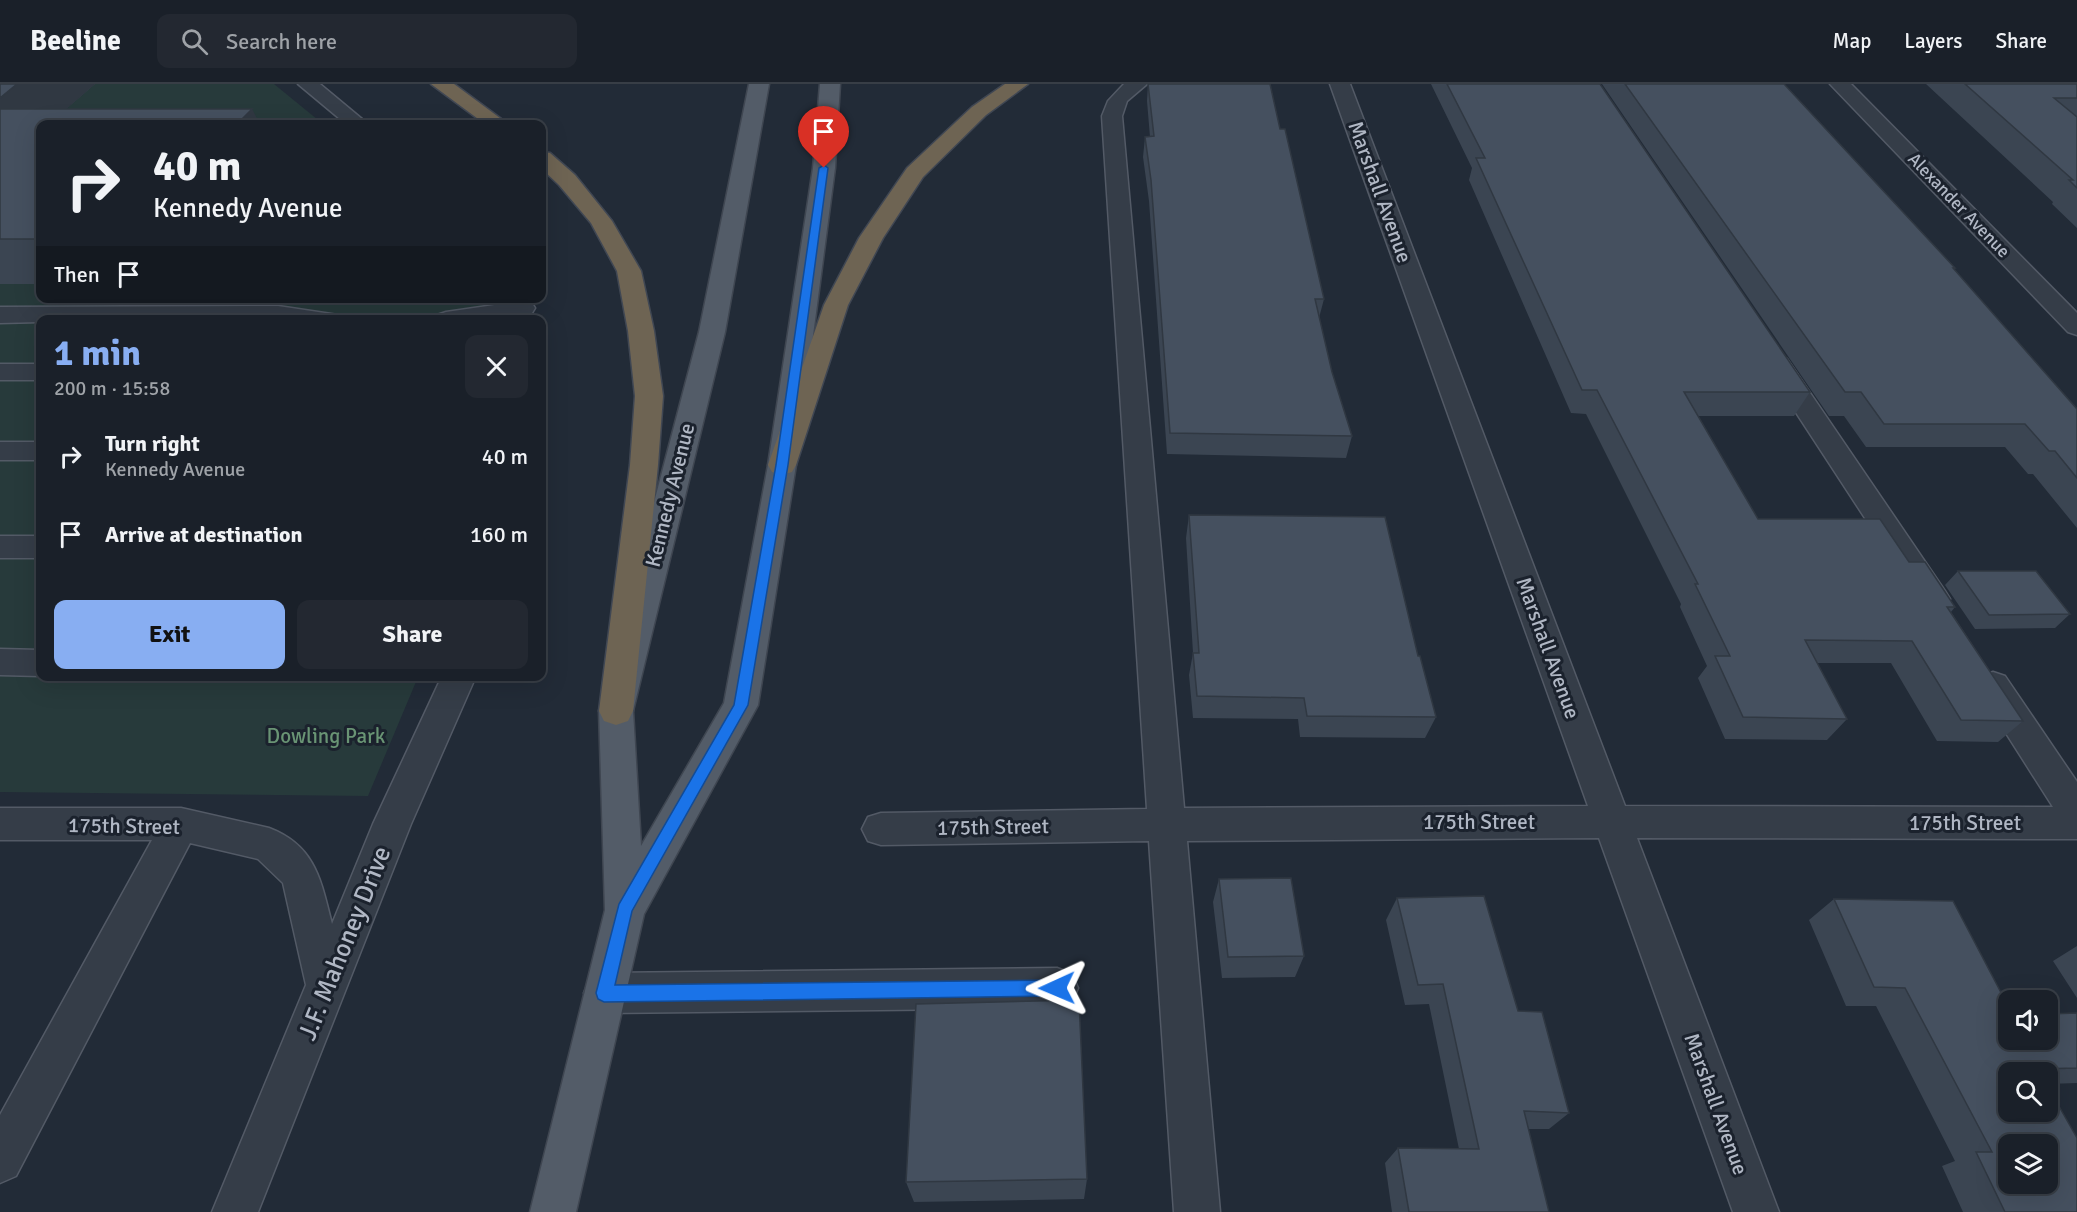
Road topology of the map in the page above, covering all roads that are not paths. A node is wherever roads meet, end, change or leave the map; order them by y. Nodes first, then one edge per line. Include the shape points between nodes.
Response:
1 (308, 84) edge
2 (441, 84) edge
3 (759, 84) edge
4 (830, 84) edge
5 (1018, 84) edge
6 (1137, 84) edge
7 (1340, 84) edge
8 (1840, 84) edge
9 (353, 120) edge
10 (492, 120) edge
11 (546, 162) edge
12 (524, 309) edge
13 (0, 315) edge
14 (286, 315) edge
15 (481, 315) edge
16 (2077, 327) edge
17 (1761, 340) edge
18 (0, 372) edge
19 (36, 372) edge
20 (0, 451) edge
21 (36, 451) edge
22 (782, 465) junction
23 (0, 547) edge
24 (36, 547) edge
25 (1952, 625) edge
26 (0, 662) edge
27 (36, 663) edge
28 (1978, 664) edge
29 (457, 681) edge
30 (616, 711) junction
31 (2077, 812) edge
32 (1612, 821) junction
33 (0, 824) edge
34 (181, 824) junction
35 (1166, 824) junction
36 (2077, 824) edge
37 (881, 829) dead end
38 (625, 910) junction
39 (327, 986) junction
40 (1057, 988) dead end
41 (604, 993) junction
42 (0, 1160) edge
43 (235, 1212) edge
44 (553, 1212) edge
45 (1197, 1212) edge
46 (1756, 1212) edge

1 - 9 street
2 - 10 highway
3 - 30 main road, Kennedy Avenue via 712,332
4 - 22 main road, Kennedy Avenue via 824,168
5 - 22 highway via 979,111 915,173 871,238 836,305
6 - 35 street via 1120,96 1112,116
7 - 32 street, Marshall Avenue
8 - 16 street, Alexander Avenue
11 - 30 highway via 601,221 629,271 641,331 649,396
12 - 15 street
13 - 14 street
17 - 25 street
18 - 19 street
20 - 21 street
22 - 38 main road, Kennedy Avenue via 741,705
23 - 24 street
26 - 27 street
28 - 31 street
29 - 39 street, J.F. Mahoney Drive via 392,824
30 - 38 main road, Kennedy Avenue
32 - 35 street, 175th Street
32 - 36 street, 175th Street
32 - 46 street, Marshall Avenue
33 - 34 street, 175th Street
34 - 39 street, 175th Street via 269,845 300,874
34 - 42 street
35 - 37 street, 175th Street
35 - 45 street
38 - 41 main road, Kennedy Avenue
39 - 43 street, J.F. Mahoney Drive
40 - 41 street
41 - 44 main road, Kennedy Avenue

